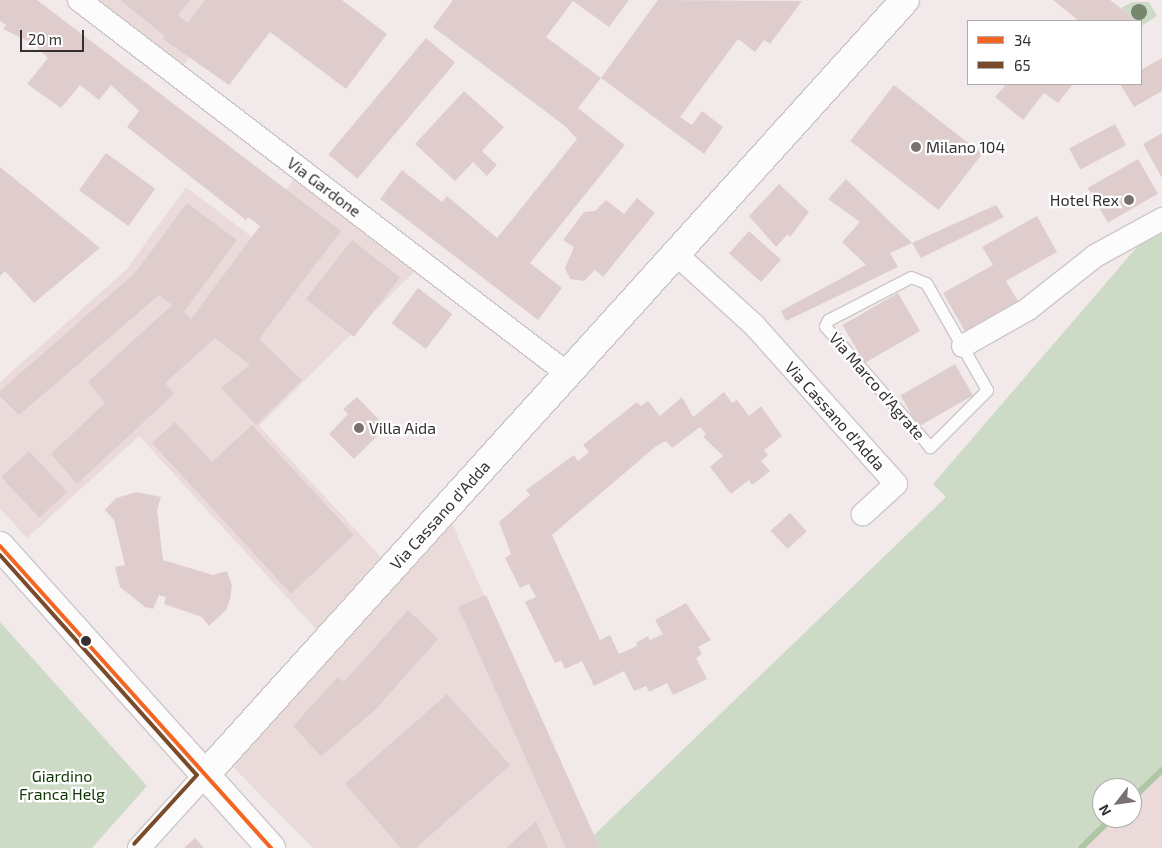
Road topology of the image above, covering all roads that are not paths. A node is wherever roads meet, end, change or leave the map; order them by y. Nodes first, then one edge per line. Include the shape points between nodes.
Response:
1 (79, 0) edge
2 (904, 0) edge
3 (1162, 219) edge
4 (676, 254) junction
5 (964, 346) junction
6 (568, 374) junction
7 (863, 514) dead end
8 (0, 546) edge
9 (204, 775) junction
10 (139, 848) edge
11 (271, 848) edge

1 - 6 street, Via Gardone
2 - 4 street, Via Cassano d'Adda
3 - 5 street via 1095,256 1028,309
4 - 6 street, Via Cassano d'Adda
4 - 7 street, Via Cassano d'Adda via 754,325 896,484
5 - 5 lane, Via Marco d'Agrate via 926,283 911,276 828,320 825,326 930,447 987,390
6 - 9 street, Via Cassano d'Adda
8 - 9 street
9 - 10 street
9 - 11 street

